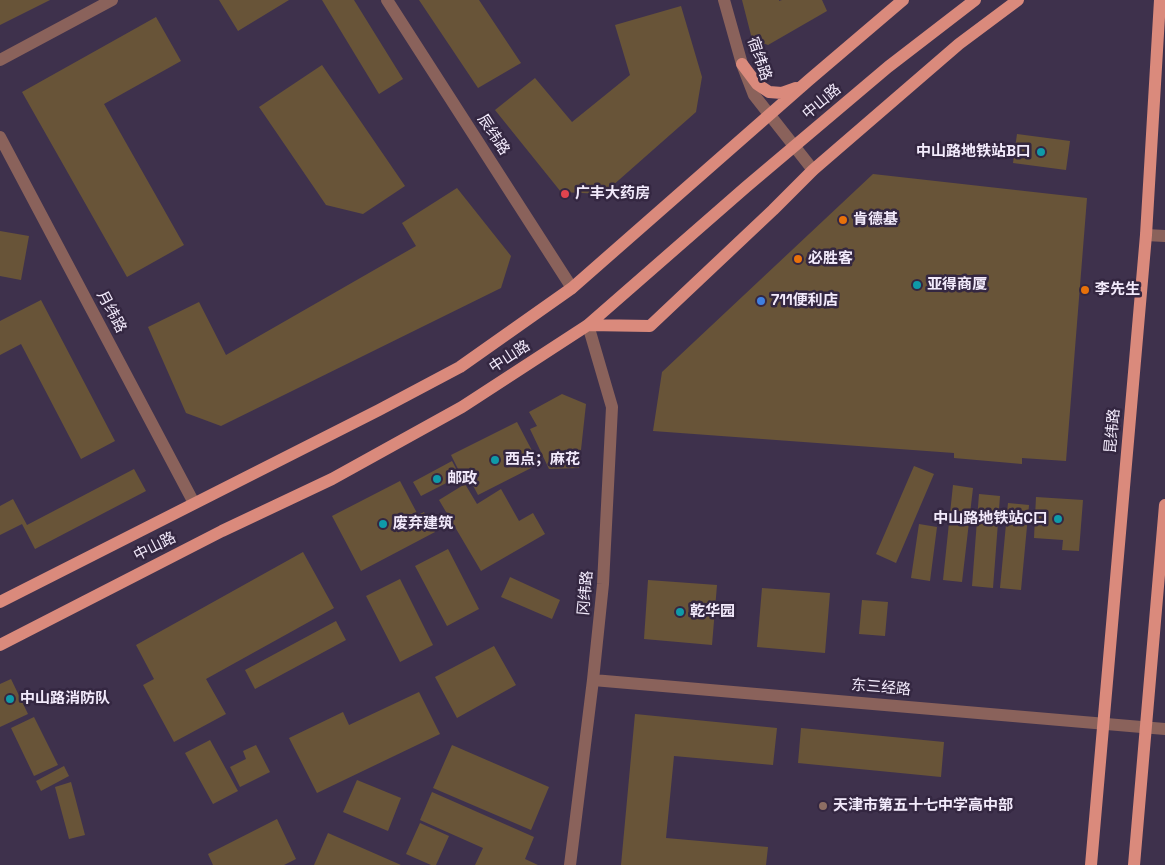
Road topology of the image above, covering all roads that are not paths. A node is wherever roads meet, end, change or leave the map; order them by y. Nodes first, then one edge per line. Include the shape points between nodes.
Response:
1 (112, 0) edge
2 (387, 0) edge
3 (724, 0) edge
4 (903, 0) edge
5 (975, 0) edge
6 (1018, 0) edge
7 (1160, 0) edge
8 (0, 60) edge
9 (742, 64) junction
10 (803, 85) junction
11 (770, 114) junction
12 (0, 137) edge
13 (795, 145) junction
14 (813, 170) junction
15 (1146, 235) junction
16 (1165, 236) edge
17 (572, 288) junction
18 (588, 325) junction
19 (194, 503) junction
20 (1165, 505) edge
21 (0, 602) edge
22 (0, 645) edge
23 (593, 680) junction
24 (1104, 723) junction
25 (1146, 728) junction
26 (1165, 730) edge
27 (570, 865) edge
28 (1091, 865) edge
29 (1134, 865) edge

1 - 8 street
2 - 17 street, 辰纬路
3 - 9 street, 宿纬路
4 - 10 main road, 中山路
5 - 13 main road, 中山路
6 - 14 main road via 959,44
7 - 15 main road, 昆纬路
9 - 10 main road via 769,92 782,93
9 - 11 street, 宿纬路 via 754,95
10 - 11 main road, 中山路
11 - 13 street, 宿纬路
11 - 17 main road, 中山路
12 - 19 street, 月纬路
13 - 14 street, 宿纬路
13 - 18 main road, 中山路
14 - 18 main road via 650,326
15 - 16 street
15 - 24 main road, 昆纬路
17 - 19 main road, 中山路 via 460,367
18 - 22 main road, 中山路 via 462,407 340,475 222,531
18 - 23 street, 冈纬路 via 612,407 603,584
19 - 21 main road, 中山路
20 - 25 main road
23 - 24 street, 东三经路
23 - 27 street, 冈纬路
24 - 25 street, 东三经路
24 - 28 main road, 昆纬路
25 - 26 street, 东三经路
25 - 29 main road

